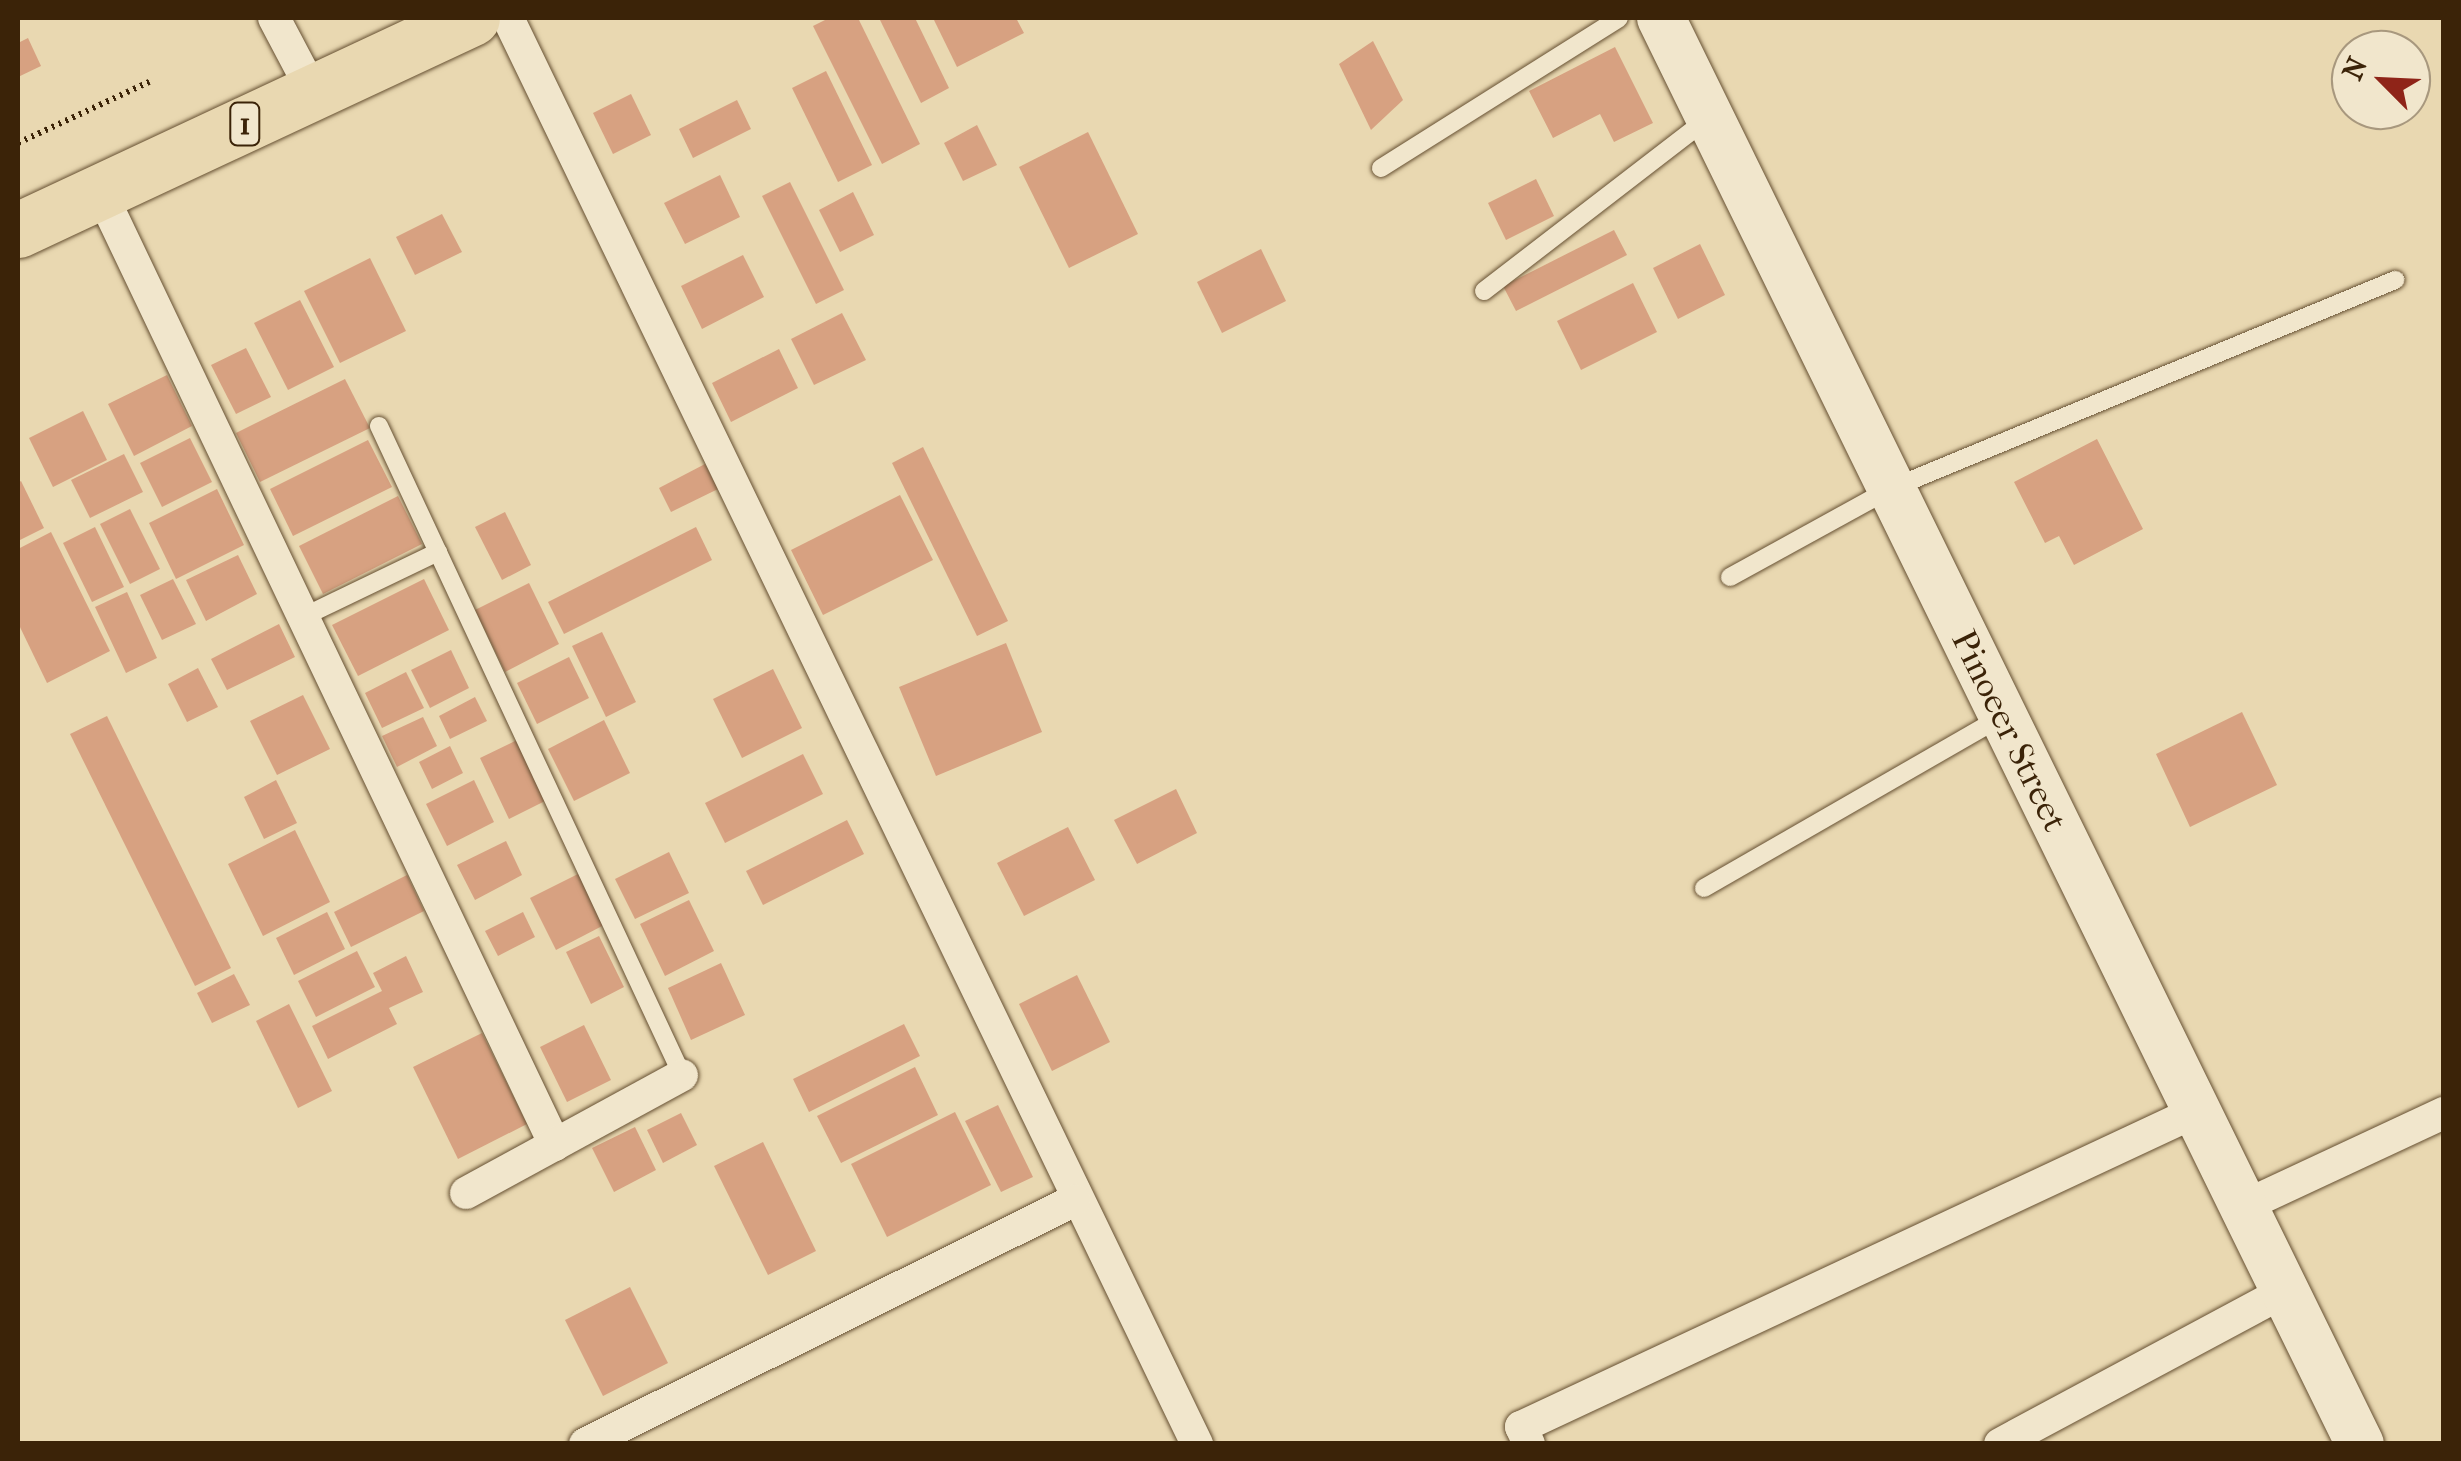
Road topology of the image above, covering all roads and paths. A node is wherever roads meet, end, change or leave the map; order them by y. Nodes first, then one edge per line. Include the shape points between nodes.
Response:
1 (274, 18) edge
2 (508, 18) edge
3 (1619, 18) edge
4 (1661, 18) edge
5 (445, 23) edge
6 (148, 82) dead end
7 (313, 92) junction
8 (1710, 117) junction
9 (18, 143) edge
10 (1381, 168) dead end
11 (100, 192) junction
12 (18, 230) edge
13 (2395, 280) dead end
14 (1484, 291) dead end
15 (378, 426) dead end
16 (1890, 489) junction
17 (438, 552) junction
18 (1730, 576) dead end
19 (303, 617) junction
20 (2002, 717) junction
21 (1704, 888) dead end
22 (682, 1075) joint
23 (2195, 1112) junction
24 (2444, 1114) edge
25 (555, 1145) junction
26 (466, 1193) dead end
27 (1074, 1200) junction
28 (2242, 1206) junction
29 (2284, 1292) junction
30 (585, 1444) edge
31 (1197, 1444) edge
32 (1529, 1444) edge
33 (2000, 1444) edge
34 (2360, 1444) edge

1 - 7 street
2 - 27 street
3 - 10 lane
4 - 8 main road, Pinoeer Street
5 - 7 highway, 1
6 - 9 path
7 - 11 highway, 1
8 - 14 lane
8 - 16 main road, Pinoeer Street
11 - 12 highway, 1
11 - 19 street
13 - 16 lane
15 - 17 lane
16 - 18 lane
16 - 20 main road, Pinoeer Street
17 - 19 lane
17 - 22 lane
19 - 25 street
20 - 21 lane
20 - 23 main road, Pinoeer Street
22 - 25 street
23 - 28 main road, Pinoeer Street
23 - 32 street via 1521,1427
24 - 28 street
25 - 26 street
27 - 30 street
27 - 31 street
28 - 29 main road, Pinoeer Street
29 - 33 street
29 - 34 main road, Pinoeer Street

